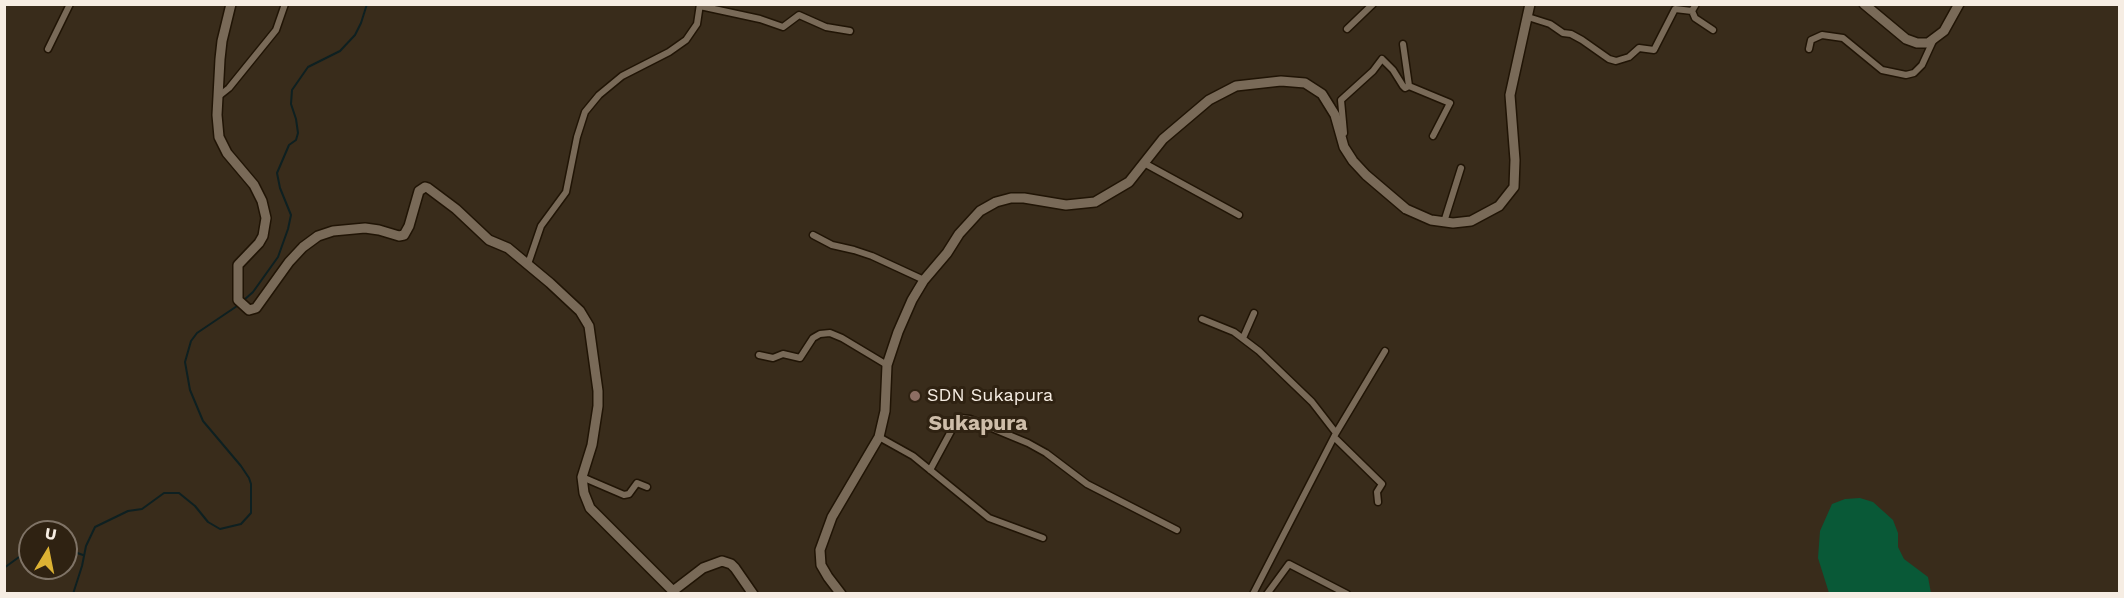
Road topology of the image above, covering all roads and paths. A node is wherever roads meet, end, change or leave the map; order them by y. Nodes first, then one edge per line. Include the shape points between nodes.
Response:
1 (70, 4) edge
2 (231, 4) edge
3 (285, 4) edge
4 (1373, 4) edge
5 (1530, 4) edge
6 (1696, 4) edge
7 (1864, 4) edge
8 (1959, 4) edge
9 (700, 5) edge
10 (1692, 11) junction
11 (1528, 17) junction
12 (1347, 29) dead end
13 (1713, 30) dead end
14 (850, 31) dead end
15 (1934, 41) junction
16 (1404, 44) dead end
17 (48, 49) dead end
18 (1809, 49) dead end
19 (1409, 86) junction
20 (219, 96) junction
21 (1433, 136) dead end
22 (1342, 140) junction
23 (1144, 163) junction
24 (1461, 168) dead end
25 (1239, 215) dead end
26 (1443, 222) junction
27 (813, 235) dead end
28 (528, 264) junction
29 (924, 280) junction
30 (1254, 313) dead end
31 (1202, 319) dead end
32 (1243, 338) junction
33 (1385, 351) dead end
34 (759, 355) dead end
35 (887, 365) junction
36 (1335, 435) junction
37 (879, 436) junction
38 (930, 470) junction
39 (582, 477) junction
40 (646, 487) dead end
41 (1378, 502) dead end
42 (1177, 530) dead end
43 (1043, 538) dead end
44 (672, 592) edge
45 (753, 594) edge
46 (841, 594) edge
47 (1253, 594) edge
48 (1267, 594) edge
49 (1347, 594) edge

1 - 17 street
2 - 20 main road via 222,41
3 - 20 street via 276,30
4 - 12 street
5 - 11 main road
6 - 10 street
7 - 15 main road via 1910,41
8 - 15 main road
9 - 14 street via 783,27 799,15 823,26
9 - 28 street via 697,24 686,40 622,76 585,112 566,192 541,226
10 - 11 street via 1675,9 1654,50 1639,48 1616,61 1571,34
10 - 13 street via 1695,18
11 - 26 main road via 1510,95 1514,187 1505,201 1485,215 1471,221
15 - 18 street via 1922,64 1906,75 1882,70 1843,38 1822,35 1811,40
16 - 19 street
19 - 21 street via 1450,103
19 - 22 street via 1403,86 1382,59 1341,100
20 - 28 main road via 222,145 254,185 266,218 259,243 237,265 238,300 249,310 258,306 290,262 318,236 365,228 404,235 419,191 424,187 456,209 489,240 508,248
22 - 23 main road via 1328,100 1315,88 1305,83 1254,83 1236,86 1196,110 1163,139
22 - 26 main road via 1357,166 1393,199 1421,216
23 - 25 street
23 - 29 main road via 1129,182 1095,202 1066,205 1011,198 987,206 959,234
24 - 26 street
27 - 29 street
28 - 39 main road via 580,311 589,326 598,406
29 - 35 main road via 906,313
30 - 32 street
31 - 32 street
32 - 36 street via 1312,402
33 - 36 street
34 - 35 street via 800,358 813,338 830,333
35 - 37 main road via 885,411
36 - 41 street via 1382,484 1377,492
36 - 47 street
37 - 38 street
37 - 46 main road via 832,517 820,550 821,565
38 - 42 street via 956,423 960,418 970,419 1028,443 1087,484
38 - 43 street via 989,518
39 - 40 street via 624,495 638,483
39 - 44 main road via 590,508
44 - 45 main road via 703,568 722,561 735,568
48 - 49 street via 1289,564

